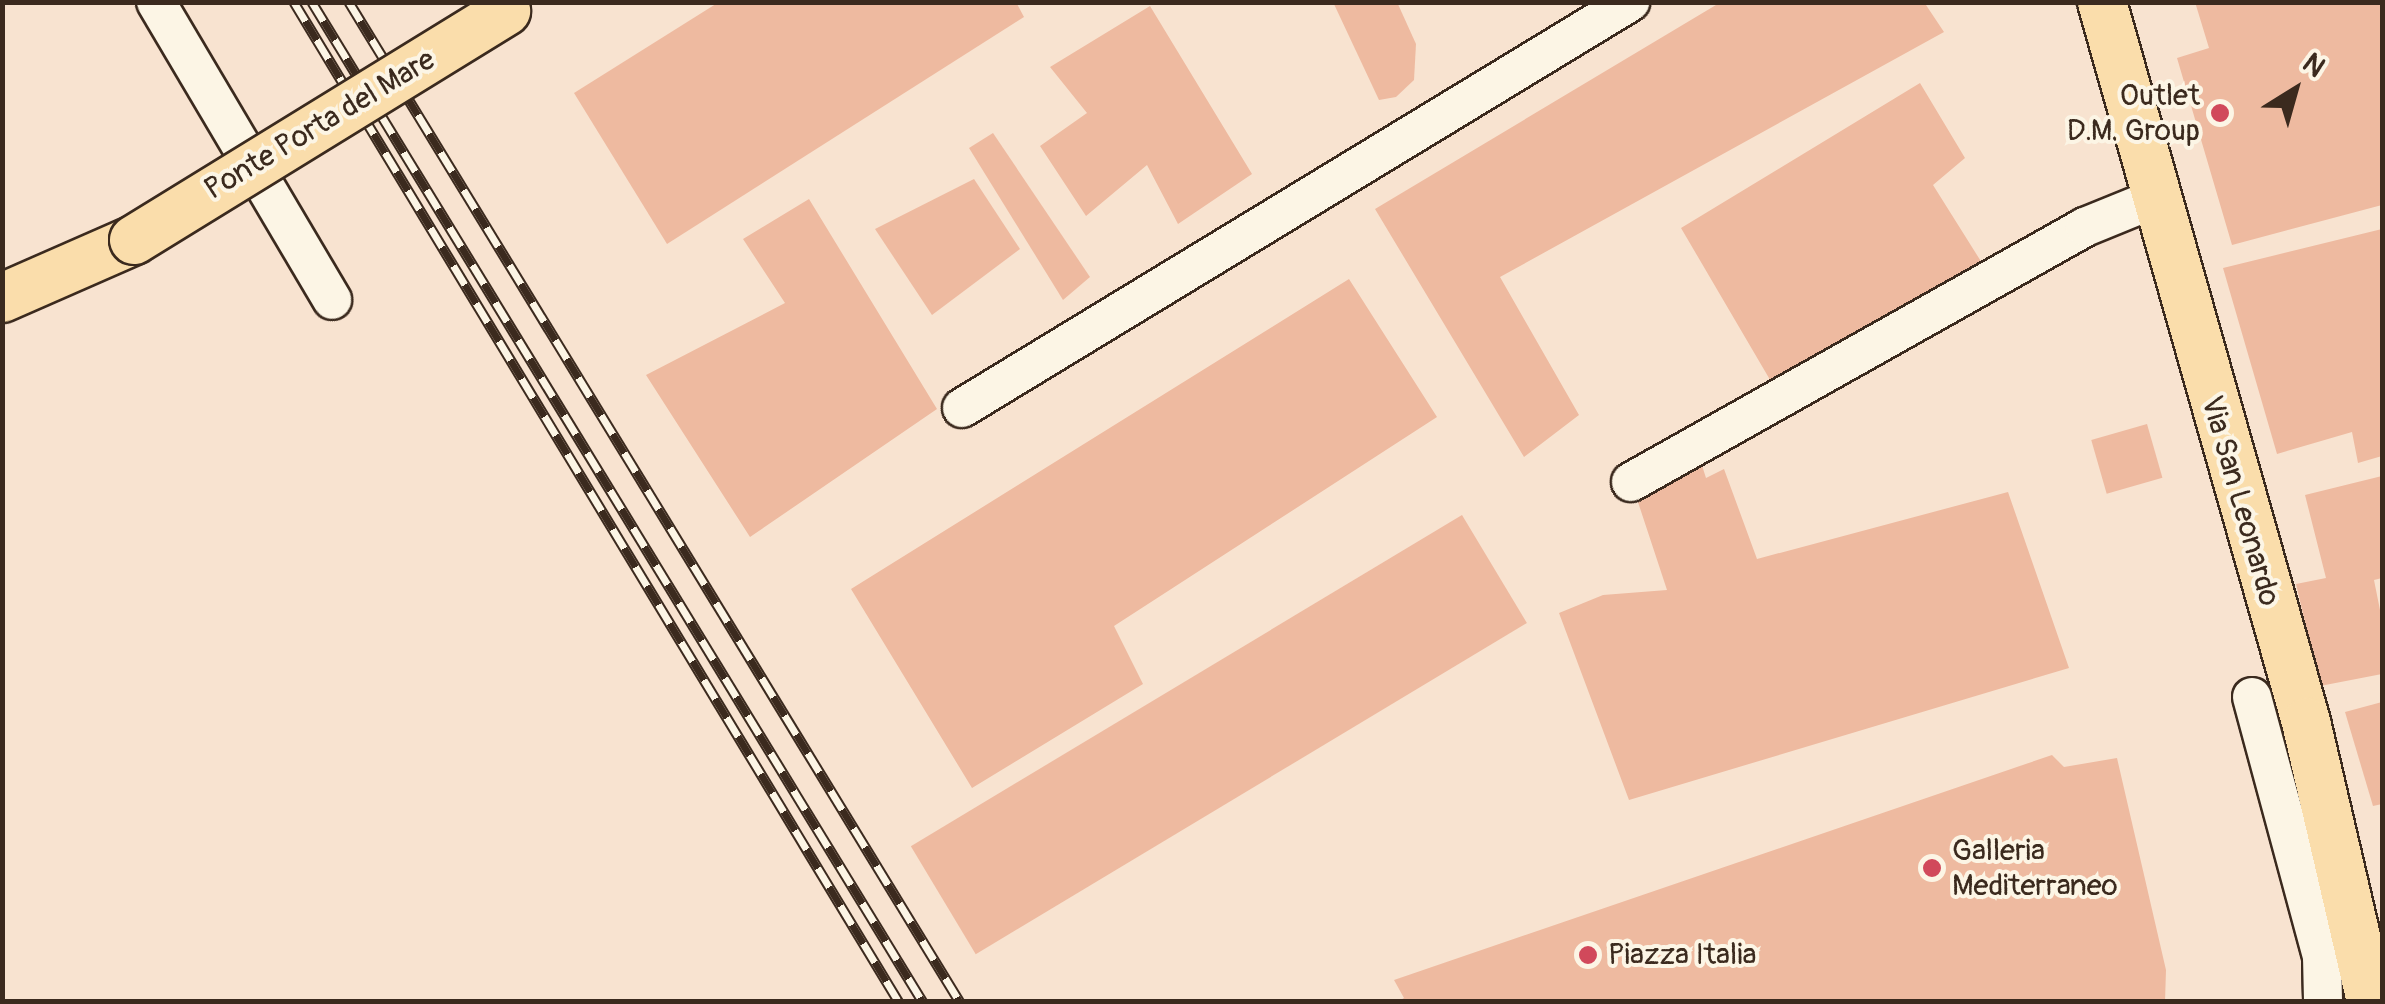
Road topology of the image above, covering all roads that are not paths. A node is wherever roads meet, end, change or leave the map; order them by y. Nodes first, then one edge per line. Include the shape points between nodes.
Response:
1 (156, 2) edge
2 (1630, 2) edge
3 (2102, 2) edge
4 (511, 7) edge
5 (2156, 198) junction
6 (2, 298) edge
7 (332, 300) dead end
8 (962, 408) dead end
9 (1631, 482) dead end
10 (2252, 697) dead end
11 (2323, 1001) edge
12 (2372, 1002) edge

1 - 7 street
2 - 8 street
3 - 5 main road, Via San Leonardo
4 - 6 main road, Ponte Porta del Mare, bridge via 134,240
5 - 9 street via 2085,228
5 - 12 main road, Via San Leonardo via 2306,722
10 - 11 street via 2322,956

